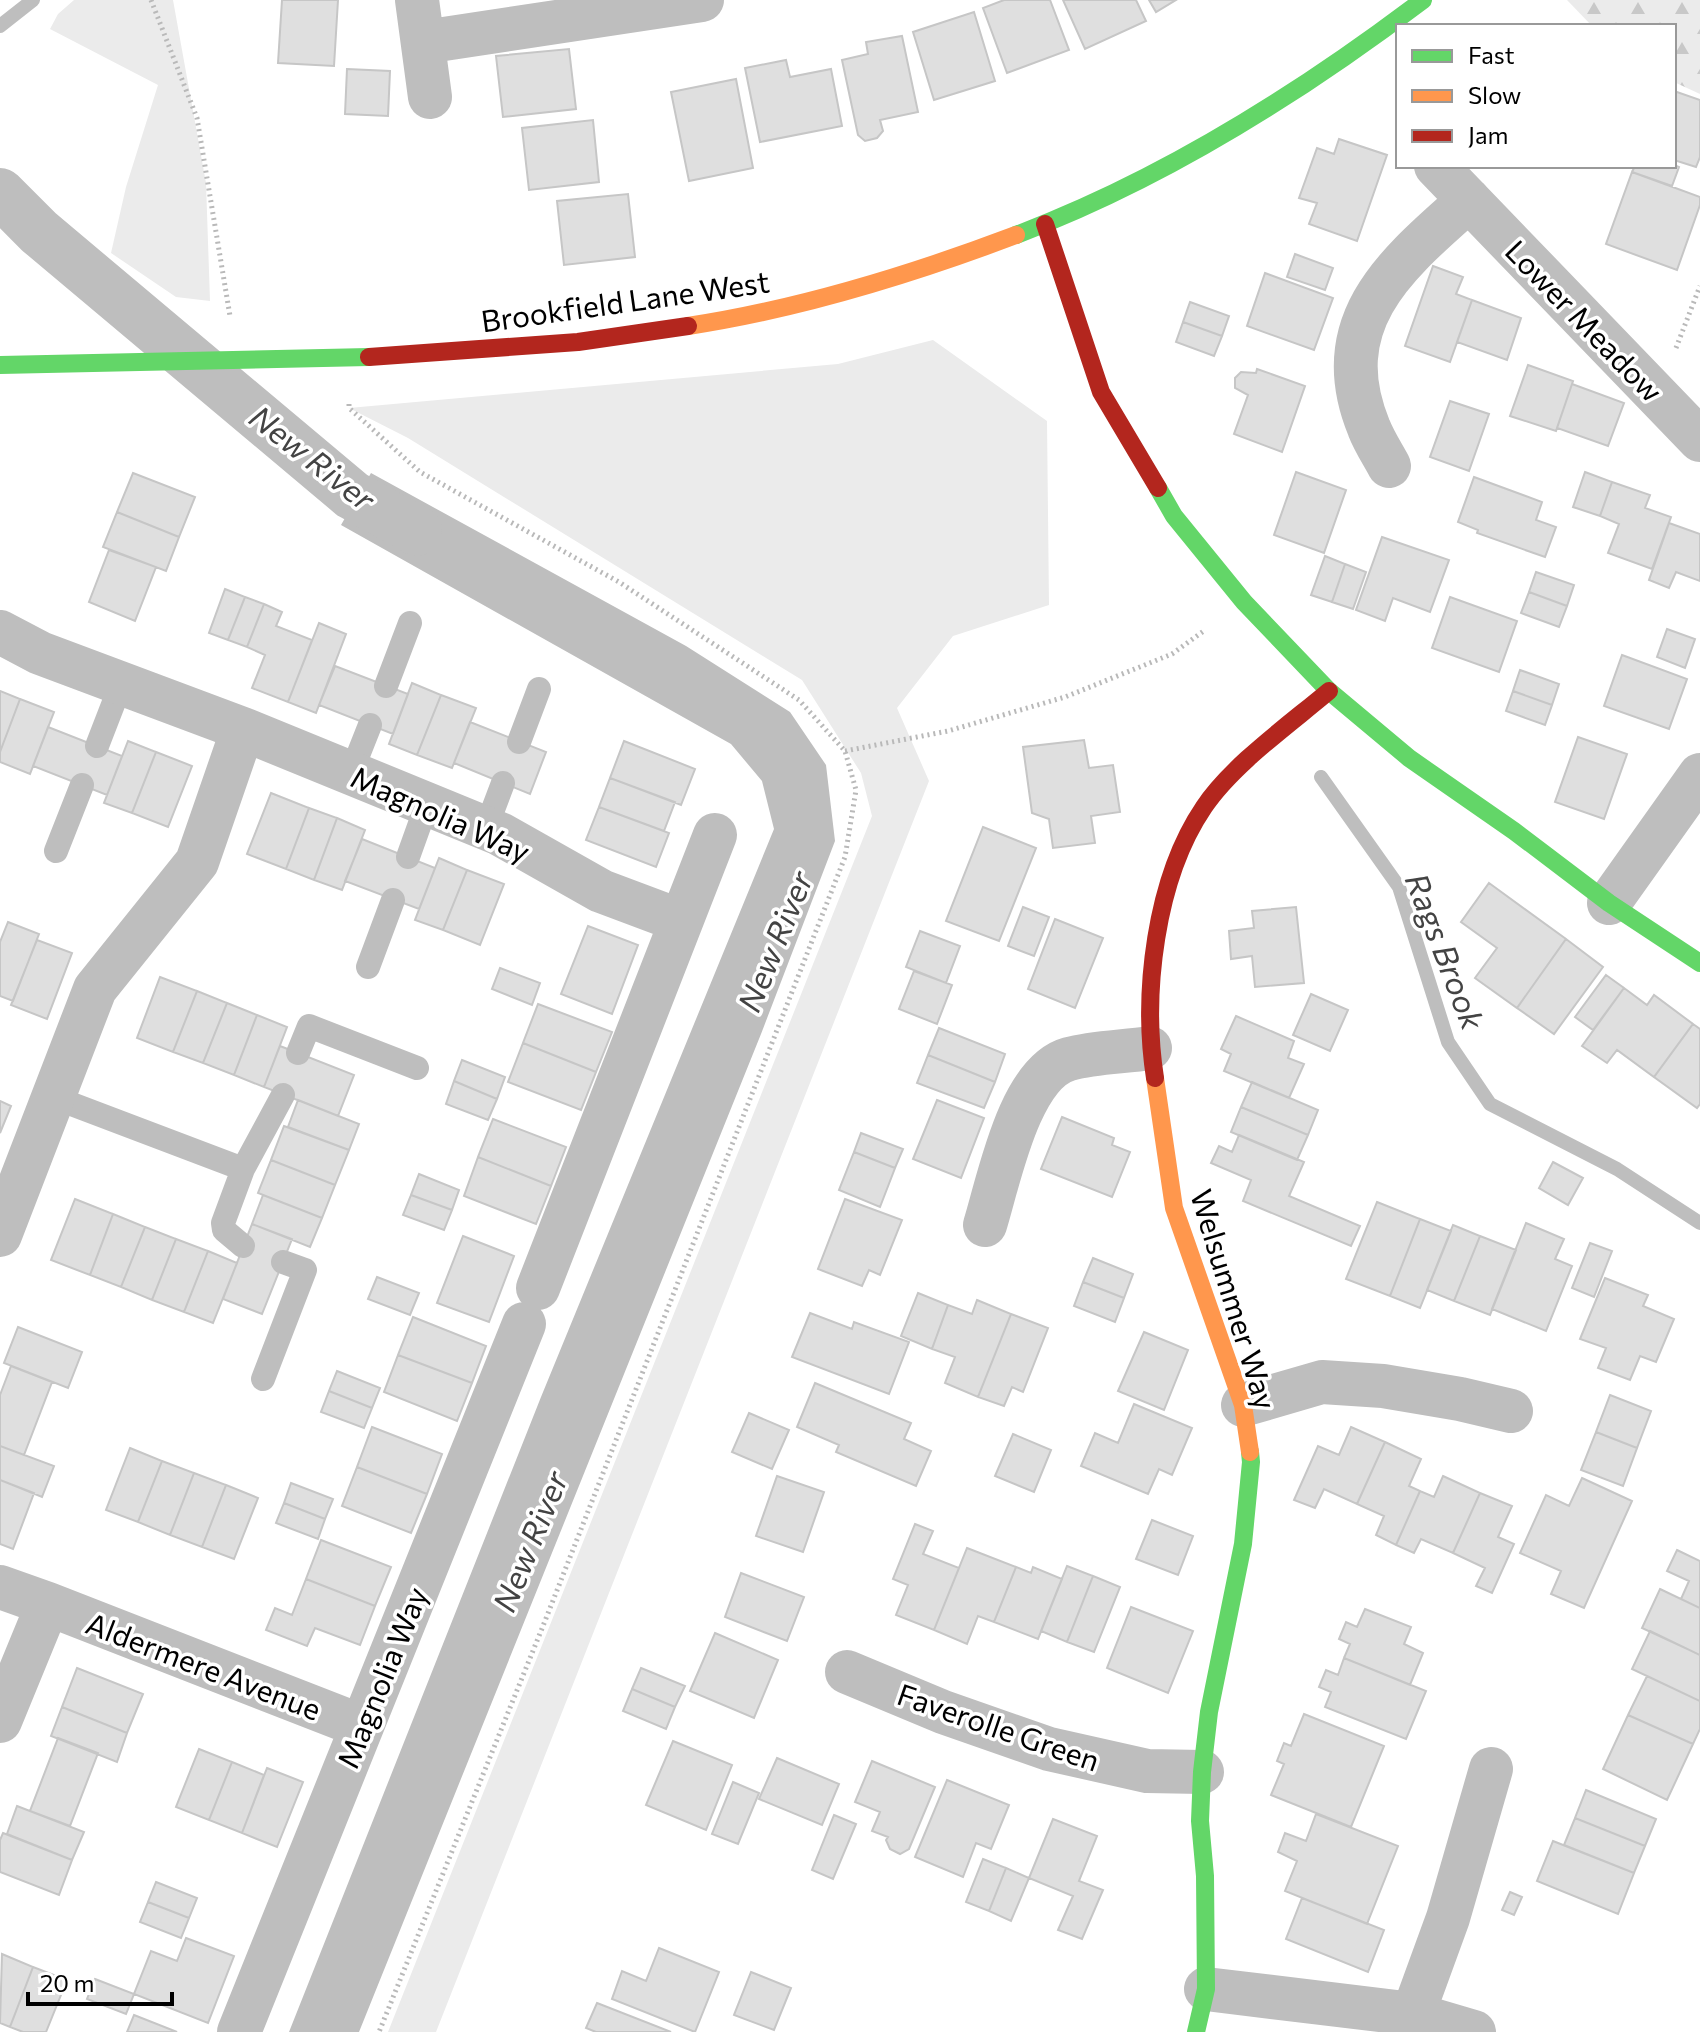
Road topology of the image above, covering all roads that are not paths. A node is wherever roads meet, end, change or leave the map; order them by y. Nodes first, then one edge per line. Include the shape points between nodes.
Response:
1 (417, 0) edge
2 (702, 0) edge
3 (1423, 0) edge
4 (424, 42) junction
5 (430, 97) dead end
6 (1438, 168) edge
7 (1469, 200) junction
8 (1045, 224) junction
9 (0, 365) edge
10 (1700, 440) edge
11 (1389, 466) dead end
12 (410, 623) dead end
13 (0, 632) edge
14 (121, 684) junction
15 (386, 686) dead end
16 (539, 689) dead end
17 (1329, 691) junction
18 (370, 725) dead end
19 (243, 729) junction
20 (519, 742) dead end
21 (97, 746) dead end
22 (351, 773) junction
23 (1700, 775) edge
24 (503, 783) dead end
25 (82, 785) dead end
26 (427, 804) junction
27 (486, 828) junction
28 (715, 835) dead end
29 (56, 851) dead end
30 (408, 857) dead end
31 (393, 900) dead end
32 (1609, 903) junction
33 (681, 921) junction
34 (1700, 963) edge
35 (368, 967) dead end
36 (1150, 1048) junction
37 (298, 1053) dead end
38 (417, 1068) dead end
39 (283, 1095) dead end
40 (53, 1097) junction
41 (243, 1169) junction
42 (985, 1225) dead end
43 (0, 1235) edge
44 (243, 1246) dead end
45 (283, 1262) dead end
46 (263, 1379) dead end
47 (1243, 1405) junction
48 (1511, 1411) dead end
49 (0, 1587) edge
50 (48, 1604) junction
51 (847, 1672) dead end
52 (0, 1721) edge
53 (361, 1726) junction
54 (1491, 1769) dead end
55 (1202, 1772) junction
56 (1206, 1989) junction
57 (1413, 2014) junction
58 (239, 2032) edge
59 (1196, 2032) edge
60 (1474, 2032) edge

1 - 4 street
2 - 4 street
3 - 8 street, Brookfield Lane West via 1362,46 1203,148
4 - 5 street
6 - 7 street, Lower Meadow
7 - 10 street, Lower Meadow
7 - 11 street via 1401,261 1365,320 1358,390 1369,428
8 - 9 street, Brookfield Lane West via 933,266 752,316 578,342 349,359
8 - 17 street via 1101,392 1174,516 1244,602
12 - 15 lane
13 - 14 street
14 - 19 street
14 - 21 lane
16 - 20 lane
17 - 32 street via 1409,758
17 - 36 street, Welsummer Way via 1233,774 1192,827 1163,906 1153,967
18 - 22 lane
19 - 22 street, Magnolia Way
19 - 40 street via 197,862 95,989
22 - 26 street, Magnolia Way
23 - 32 street
24 - 27 lane
25 - 29 lane
26 - 27 street, Magnolia Way
26 - 30 lane
27 - 33 street, Magnolia Way via 601,891
28 - 33 street, Magnolia Way
31 - 35 lane
32 - 34 street
33 - 53 street, Magnolia Way
36 - 42 street via 1068,1059 1049,1069 1023,1104
36 - 47 street, Welsummer Way via 1174,1208
37 - 38 lane via 309,1026
39 - 41 lane
40 - 41 lane
40 - 43 street
41 - 44 lane via 223,1223
45 - 46 lane via 305,1270
47 - 48 street via 1322,1382 1383,1386
47 - 55 street, Welsummer Way via 1251,1462 1243,1544
49 - 50 street, Aldermere Avenue
50 - 52 street, Aldermere Avenue
50 - 53 street, Aldermere Avenue
51 - 55 street, Faverolle Green via 1049,1749 1147,1771
53 - 58 street, Magnolia Way
54 - 57 street via 1448,1918
55 - 56 street, Welsummer Way
56 - 57 street
56 - 59 street, Welsummer Way
57 - 60 street

